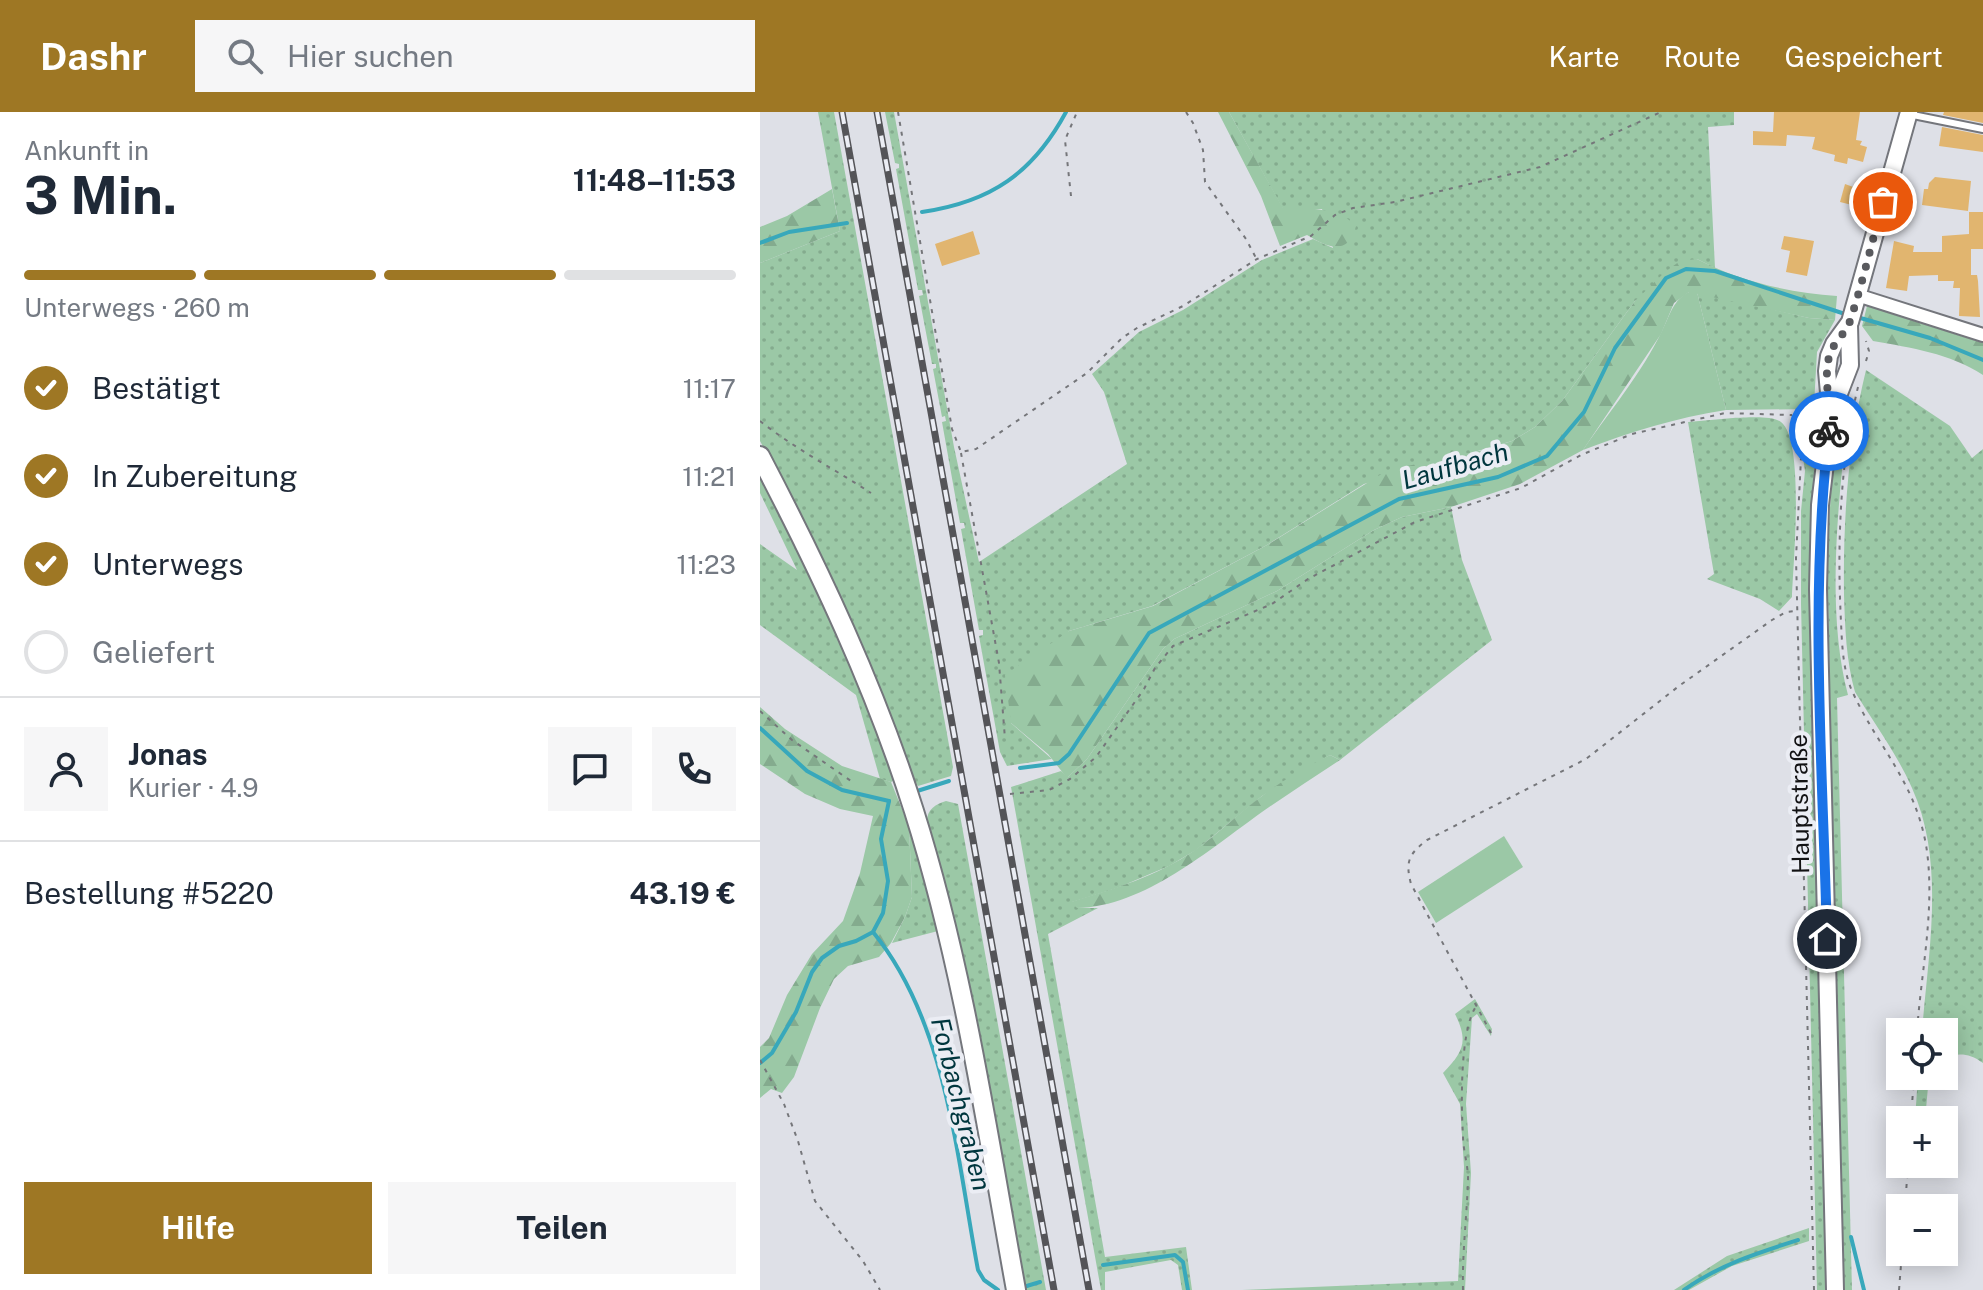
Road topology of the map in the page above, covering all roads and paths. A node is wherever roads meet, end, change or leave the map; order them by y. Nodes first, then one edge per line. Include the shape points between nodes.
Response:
1 (898, 112) edge
2 (1077, 112) edge
3 (1186, 112) edge
4 (1661, 112) edge
5 (1906, 113) edge
6 (1983, 129) edge
7 (1071, 196) dead end
8 (1257, 259) junction
9 (1852, 313) junction
10 (1983, 335) edge
11 (1866, 362) dead end
12 (1859, 386) dead end
13 (1793, 415) junction
14 (1824, 415) junction
15 (760, 421) edge
16 (961, 452) junction
17 (760, 456) edge
18 (871, 493) dead end
19 (1798, 611) junction
20 (760, 711) edge
21 (1005, 739) dead end
22 (851, 781) dead end
23 (1010, 794) dead end
24 (1475, 1007) junction
25 (1918, 1018) edge
26 (1491, 1033) dead end
27 (760, 1060) edge
28 (1901, 1266) edge
29 (880, 1290) edge
30 (1016, 1290) edge
31 (1463, 1290) edge
32 (1814, 1290) edge
33 (1835, 1290) edge
34 (1899, 1290) edge

1 - 16 path via 952,429
2 - 7 path via 1065,140
3 - 8 path via 1203,150 1205,182
4 - 8 path via 1540,167 1353,208 1335,215 1311,236
5 - 6 lane, Hauptstraße
5 - 9 street, Hauptstraße
8 - 16 path via 1137,328 1087,373 976,449
9 - 10 street
9 - 11 path via 1867,343
9 - 14 street, Hauptstraße via 1829,356
12 - 25 path via 1838,569 1843,649 1852,692 1912,794 1926,845 1929,893
13 - 14 path
13 - 19 path via 1791,427 1801,458
13 - 23 path via 1725,413 1632,434 1521,488 1415,522 1272,604 1173,646 1096,757 1049,790
14 - 33 street, Hauptstraße via 1818,589
15 - 18 path
16 - 21 path via 999,663
17 - 30 main road via 849,635 915,814 971,1042
19 - 24 path via 1786,612 1760,629 1586,759 1411,852 1406,865 1411,884
19 - 32 path
20 - 22 path
24 - 26 path
24 - 31 path via 1467,1021 1463,1084 1468,1176
27 - 29 path via 784,1104 815,1201
28 - 34 path

